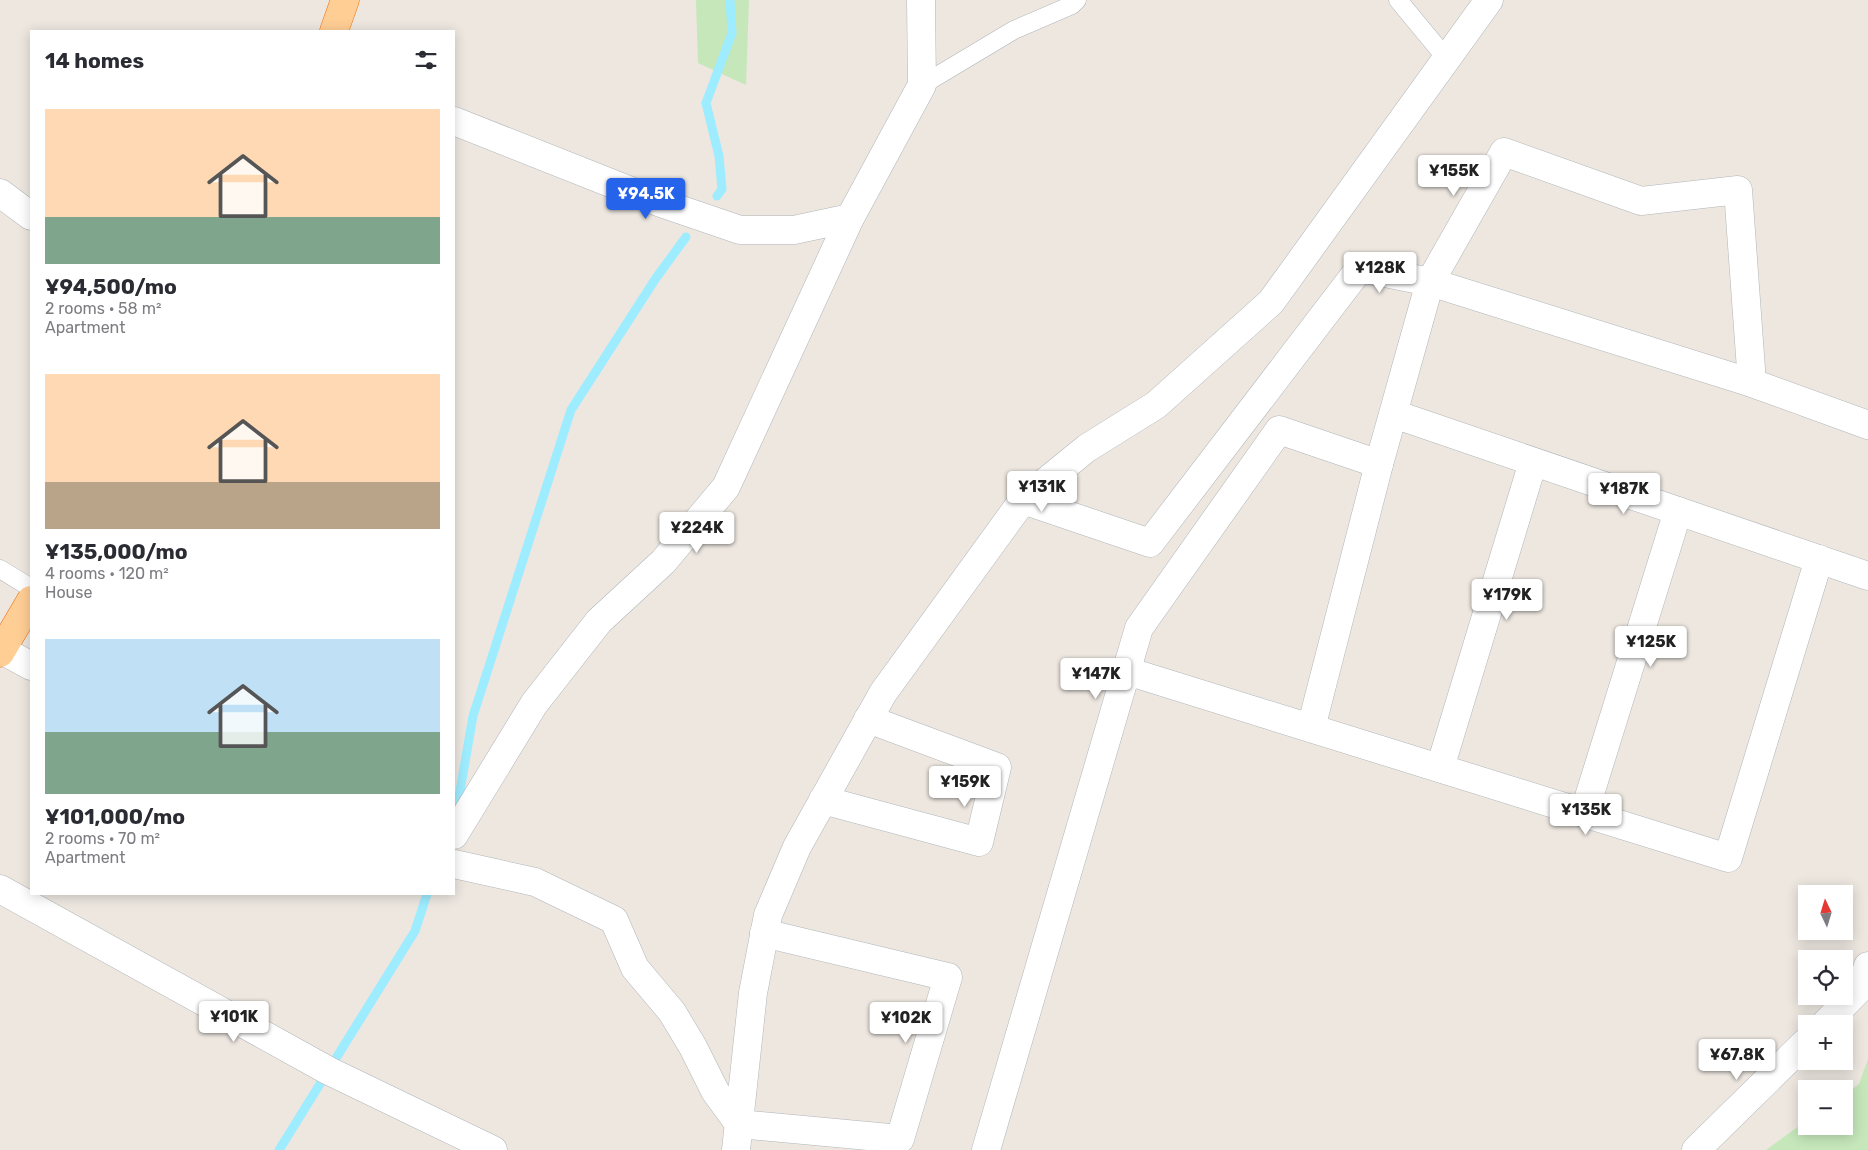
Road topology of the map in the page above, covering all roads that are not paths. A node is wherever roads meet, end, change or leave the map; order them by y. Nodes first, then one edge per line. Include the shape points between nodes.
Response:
1 (345, 0) edge
2 (921, 0) edge
3 (1077, 0) edge
4 (1398, 0) edge
5 (1489, 0) edge
6 (334, 30) edge
7 (1446, 58) junction
8 (922, 85) junction
9 (455, 121) edge
10 (0, 193) edge
11 (30, 215) edge
12 (850, 218) junction
13 (1430, 282) junction
14 (1752, 383) junction
15 (1394, 414) junction
16 (1868, 425) edge
17 (1533, 462) junction
18 (1379, 464) junction
19 (1024, 500) junction
20 (1678, 511) junction
21 (1819, 559) junction
22 (0, 569) edge
23 (1868, 576) edge
24 (30, 587) edge
25 (30, 602) edge
26 (1, 652) edge
27 (30, 666) edge
28 (1127, 671) junction
29 (868, 719) junction
30 (1311, 728) junction
31 (1440, 768) junction
32 (823, 800) junction
33 (1584, 813) junction
34 (455, 833) edge
35 (455, 864) edge
36 (0, 889) edge
37 (764, 933) junction
38 (1868, 966) edge
39 (1834, 1015) edge
40 (1798, 1050) edge
41 (737, 1137) edge
42 (493, 1150) edge
43 (986, 1150) edge
44 (1696, 1150) edge

1 - 6 highway
2 - 8 street
3 - 8 lane via 1014,30
4 - 7 lane
5 - 7 street
7 - 19 street via 1270,302 1156,405 1087,448
8 - 12 street
9 - 12 street via 661,203 740,230 794,230
10 - 11 street
12 - 34 street via 726,487 663,562 599,621 534,704
13 - 14 street
13 - 14 street via 1504,152 1641,201 1738,190
13 - 15 street
13 - 19 street via 1360,268 1150,543
14 - 16 street
15 - 17 street
15 - 18 street
17 - 20 street
17 - 31 street
18 - 28 street via 1279,430 1139,628
18 - 30 street
19 - 29 street via 883,692
20 - 21 street
20 - 33 street
21 - 23 street
21 - 33 street via 1728,858
22 - 24 lane
25 - 26 highway
26 - 27 street
28 - 30 street
28 - 43 street
29 - 32 street
29 - 32 street via 997,767 979,842
30 - 31 street
31 - 33 street
32 - 37 street via 797,847 768,915
35 - 41 street via 535,882 614,920 635,968 672,1012 693,1047
36 - 42 street via 329,1071
37 - 41 street via 753,993
37 - 41 street via 948,977 900,1140
38 - 39 street via 1861,987
40 - 44 street

